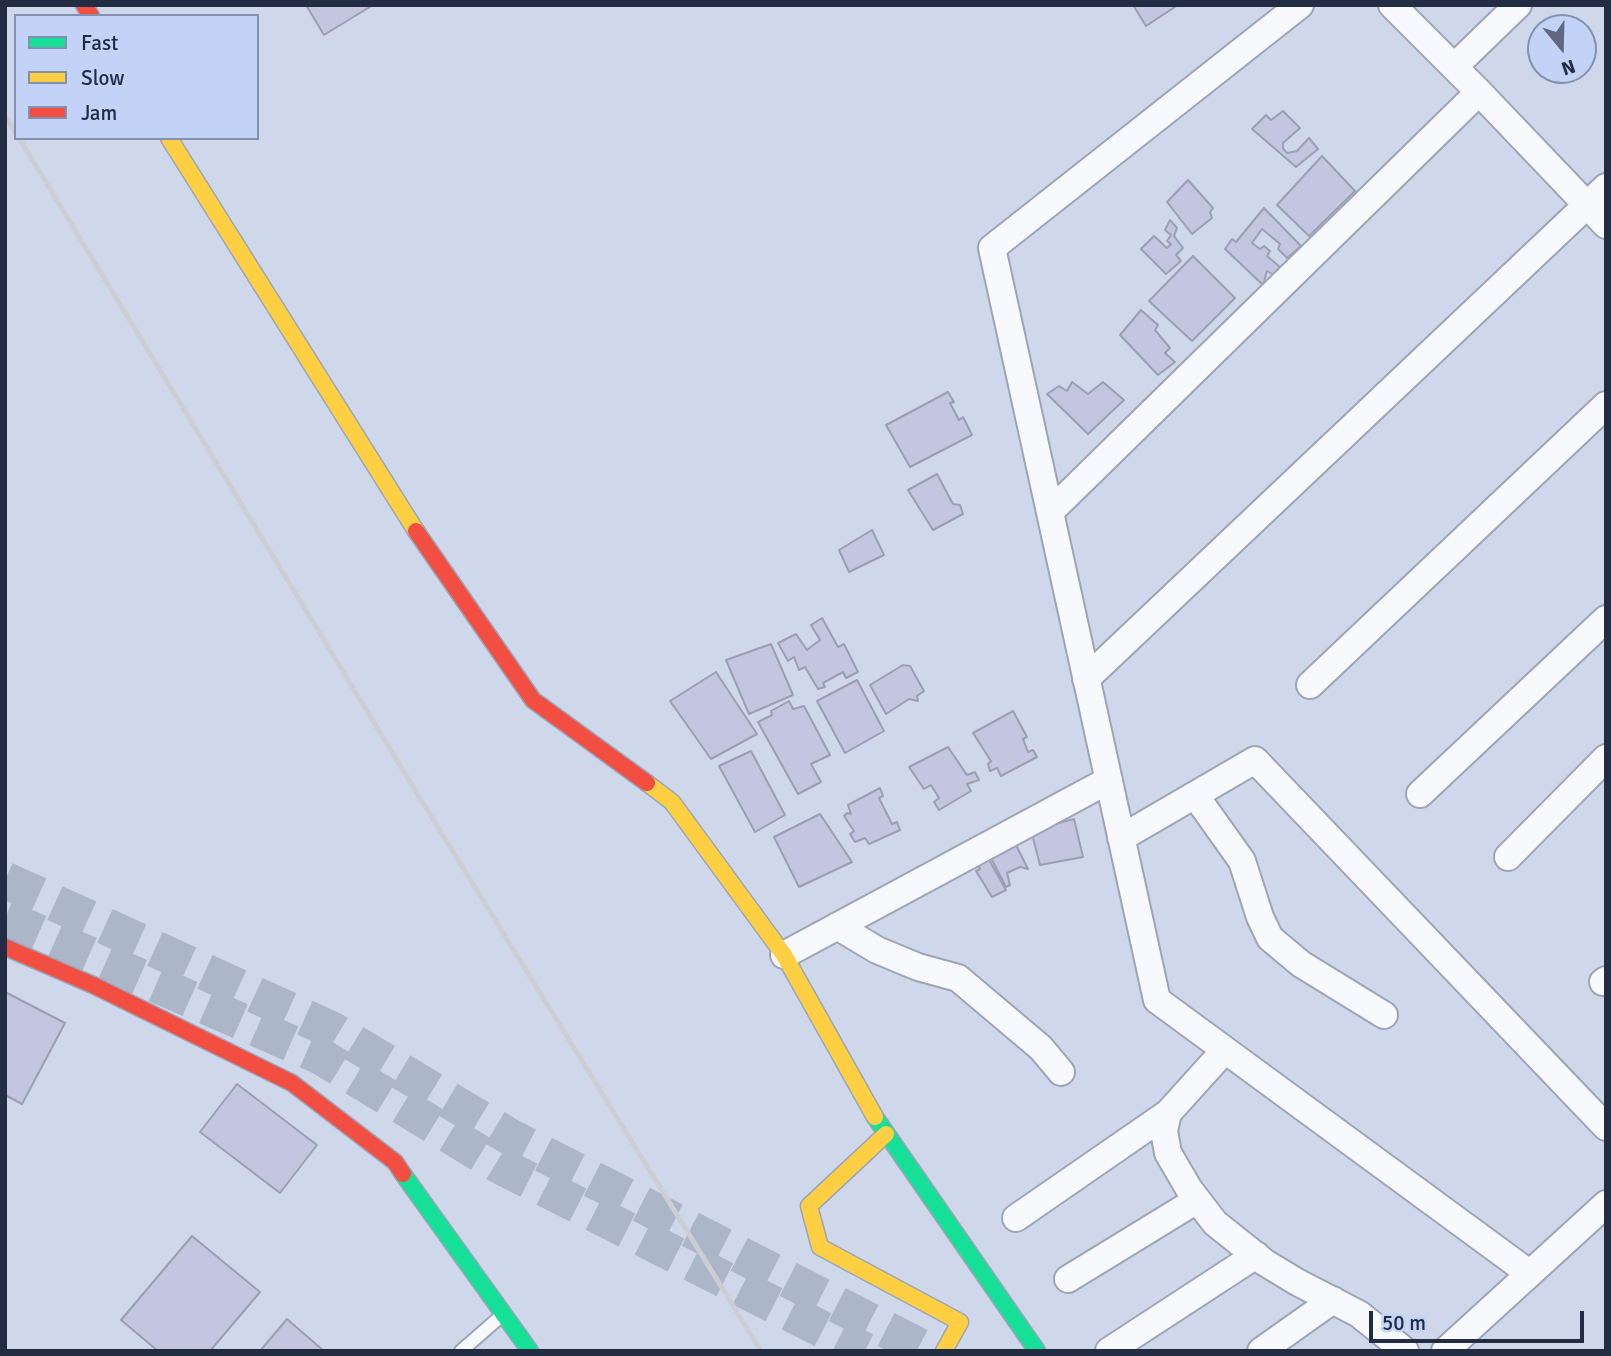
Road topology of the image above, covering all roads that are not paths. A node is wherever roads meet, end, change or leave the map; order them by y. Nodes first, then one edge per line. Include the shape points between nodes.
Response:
1 (1300, 5) edge
2 (1391, 5) edge
3 (1518, 5) edge
4 (1454, 67) junction
5 (1479, 92) junction
6 (170, 140) edge
7 (1596, 196) edge
8 (1606, 225) edge
9 (1606, 405) edge
10 (1050, 512) junction
11 (1606, 619) edge
12 (1086, 679) junction
13 (1310, 685) dead end
14 (1606, 758) edge
15 (1108, 780) junction
16 (1420, 794) dead end
17 (1195, 795) junction
18 (1121, 838) junction
19 (1508, 857) dead end
20 (838, 926) junction
21 (5, 947) edge
22 (784, 955) junction
23 (1384, 1015) dead end
24 (1225, 1051) junction
25 (1061, 1072) dead end
26 (1168, 1113) junction
27 (1606, 1127) edge
28 (886, 1134) junction
29 (1197, 1200) junction
30 (1606, 1204) edge
31 (1016, 1218) dead end
32 (1256, 1255) junction
33 (1529, 1273) junction
34 (1068, 1279) dead end
35 (1333, 1300) junction
36 (503, 1314) junction
37 (461, 1351) edge
38 (530, 1351) edge
39 (944, 1351) edge
40 (1037, 1351) edge
41 (1109, 1351) edge
42 (1261, 1351) edge
43 (1405, 1351) edge
44 (1445, 1351) edge

1 - 10 street via 992,248
2 - 4 street
3 - 4 street
4 - 5 street
5 - 7 street
5 - 10 street
6 - 22 street via 418,534 533,700 672,802
7 - 8 street
7 - 12 street
9 - 13 street
10 - 12 street
11 - 16 street
12 - 15 street
14 - 19 street
15 - 18 street
15 - 20 street
17 - 18 street
17 - 23 street via 1242,861 1270,938 1301,964
17 - 27 street via 1255,760
18 - 24 street via 1157,1000
20 - 22 street
20 - 25 street via 877,950 958,978 1041,1048
21 - 36 street via 292,1083 395,1162
22 - 28 street
24 - 26 street
24 - 33 street
26 - 29 street via 1164,1131 1168,1153
26 - 31 street
28 - 39 street via 809,1206 817,1237 820,1247 960,1322
28 - 40 street
29 - 32 street via 1214,1223
29 - 34 street
30 - 33 street
32 - 35 street
32 - 41 street
33 - 44 street
35 - 42 street
35 - 43 street via 1359,1314
36 - 37 lane
36 - 38 street

